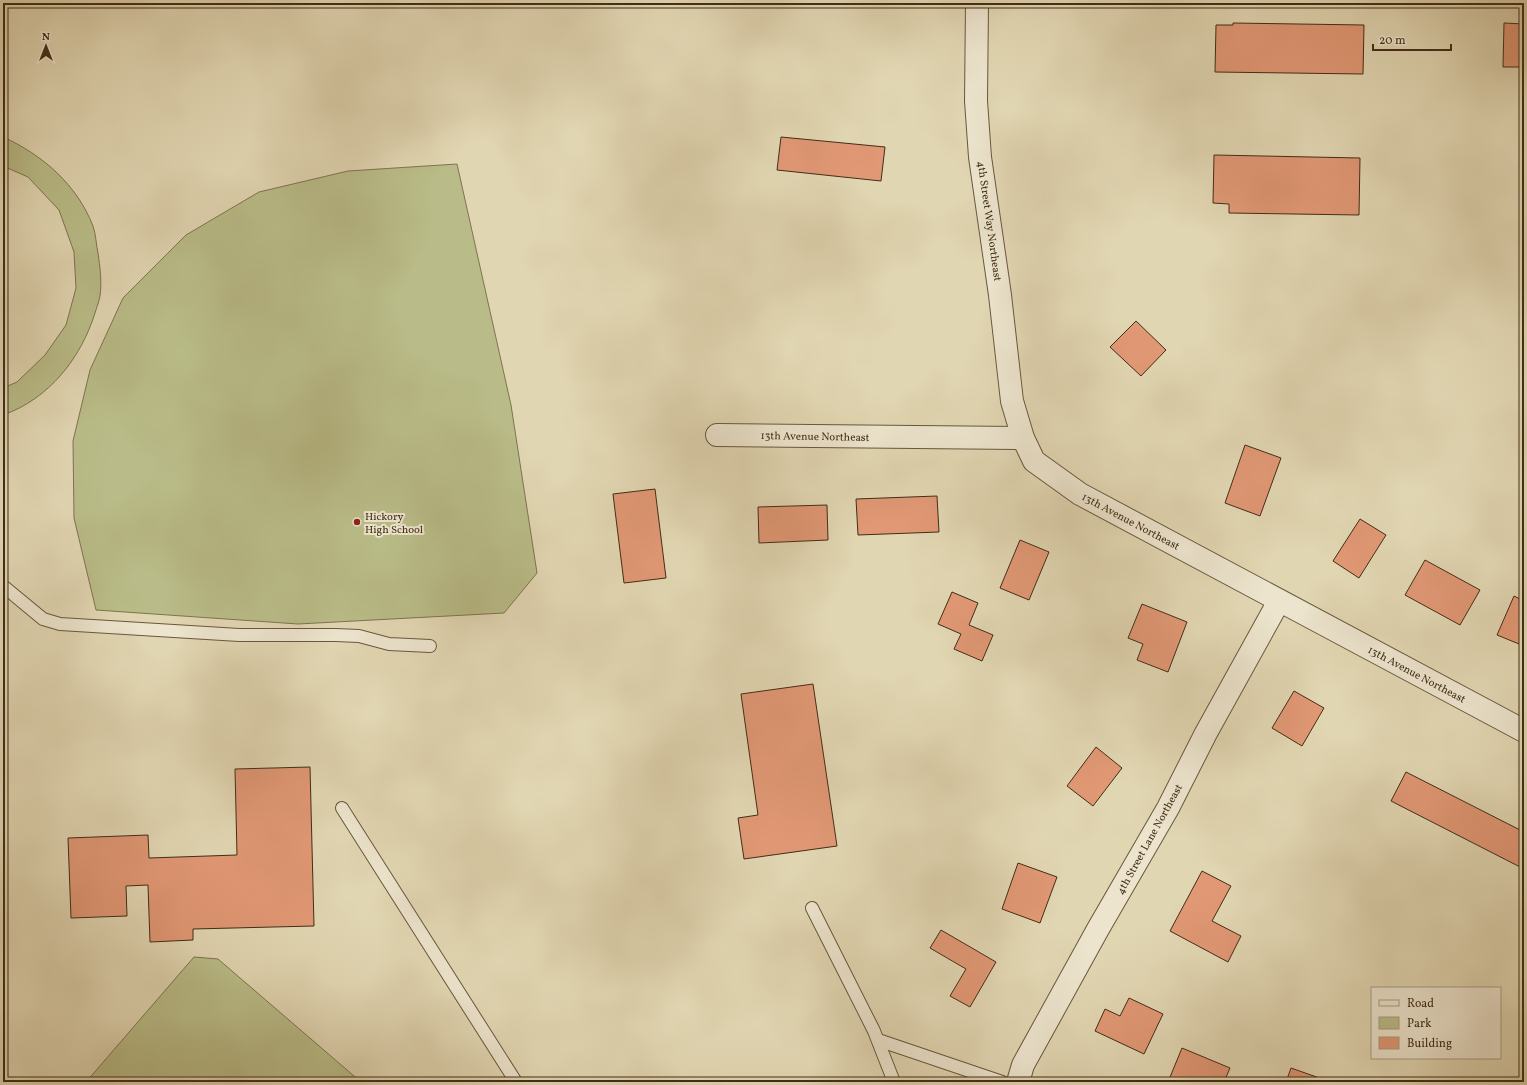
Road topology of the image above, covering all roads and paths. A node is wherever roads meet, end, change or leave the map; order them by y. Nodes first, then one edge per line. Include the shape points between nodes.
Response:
1 (977, 3) edge
2 (717, 435) dead end
3 (1023, 438) junction
4 (3, 586) edge
5 (1279, 601) junction
6 (430, 646) dead end
7 (1524, 731) edge
8 (342, 808) dead end
9 (812, 908) dead end
10 (878, 1040) junction
11 (1013, 1081) edge
12 (516, 1082) edge
13 (894, 1082) edge

1 - 3 street, 4th Street Way Northeast via 976,101 980,157 1012,401
2 - 3 street, 13th Avenue Northeast
3 - 5 street, 13th Avenue Northeast via 1034,461 1080,494
4 - 6 lane via 43,619 60,624 239,635 359,636 389,644
5 - 7 street, 13th Avenue Northeast
5 - 11 street, 4th Street Lane Northeast via 1168,808
8 - 12 lane
9 - 10 lane
10 - 11 lane
10 - 13 lane

